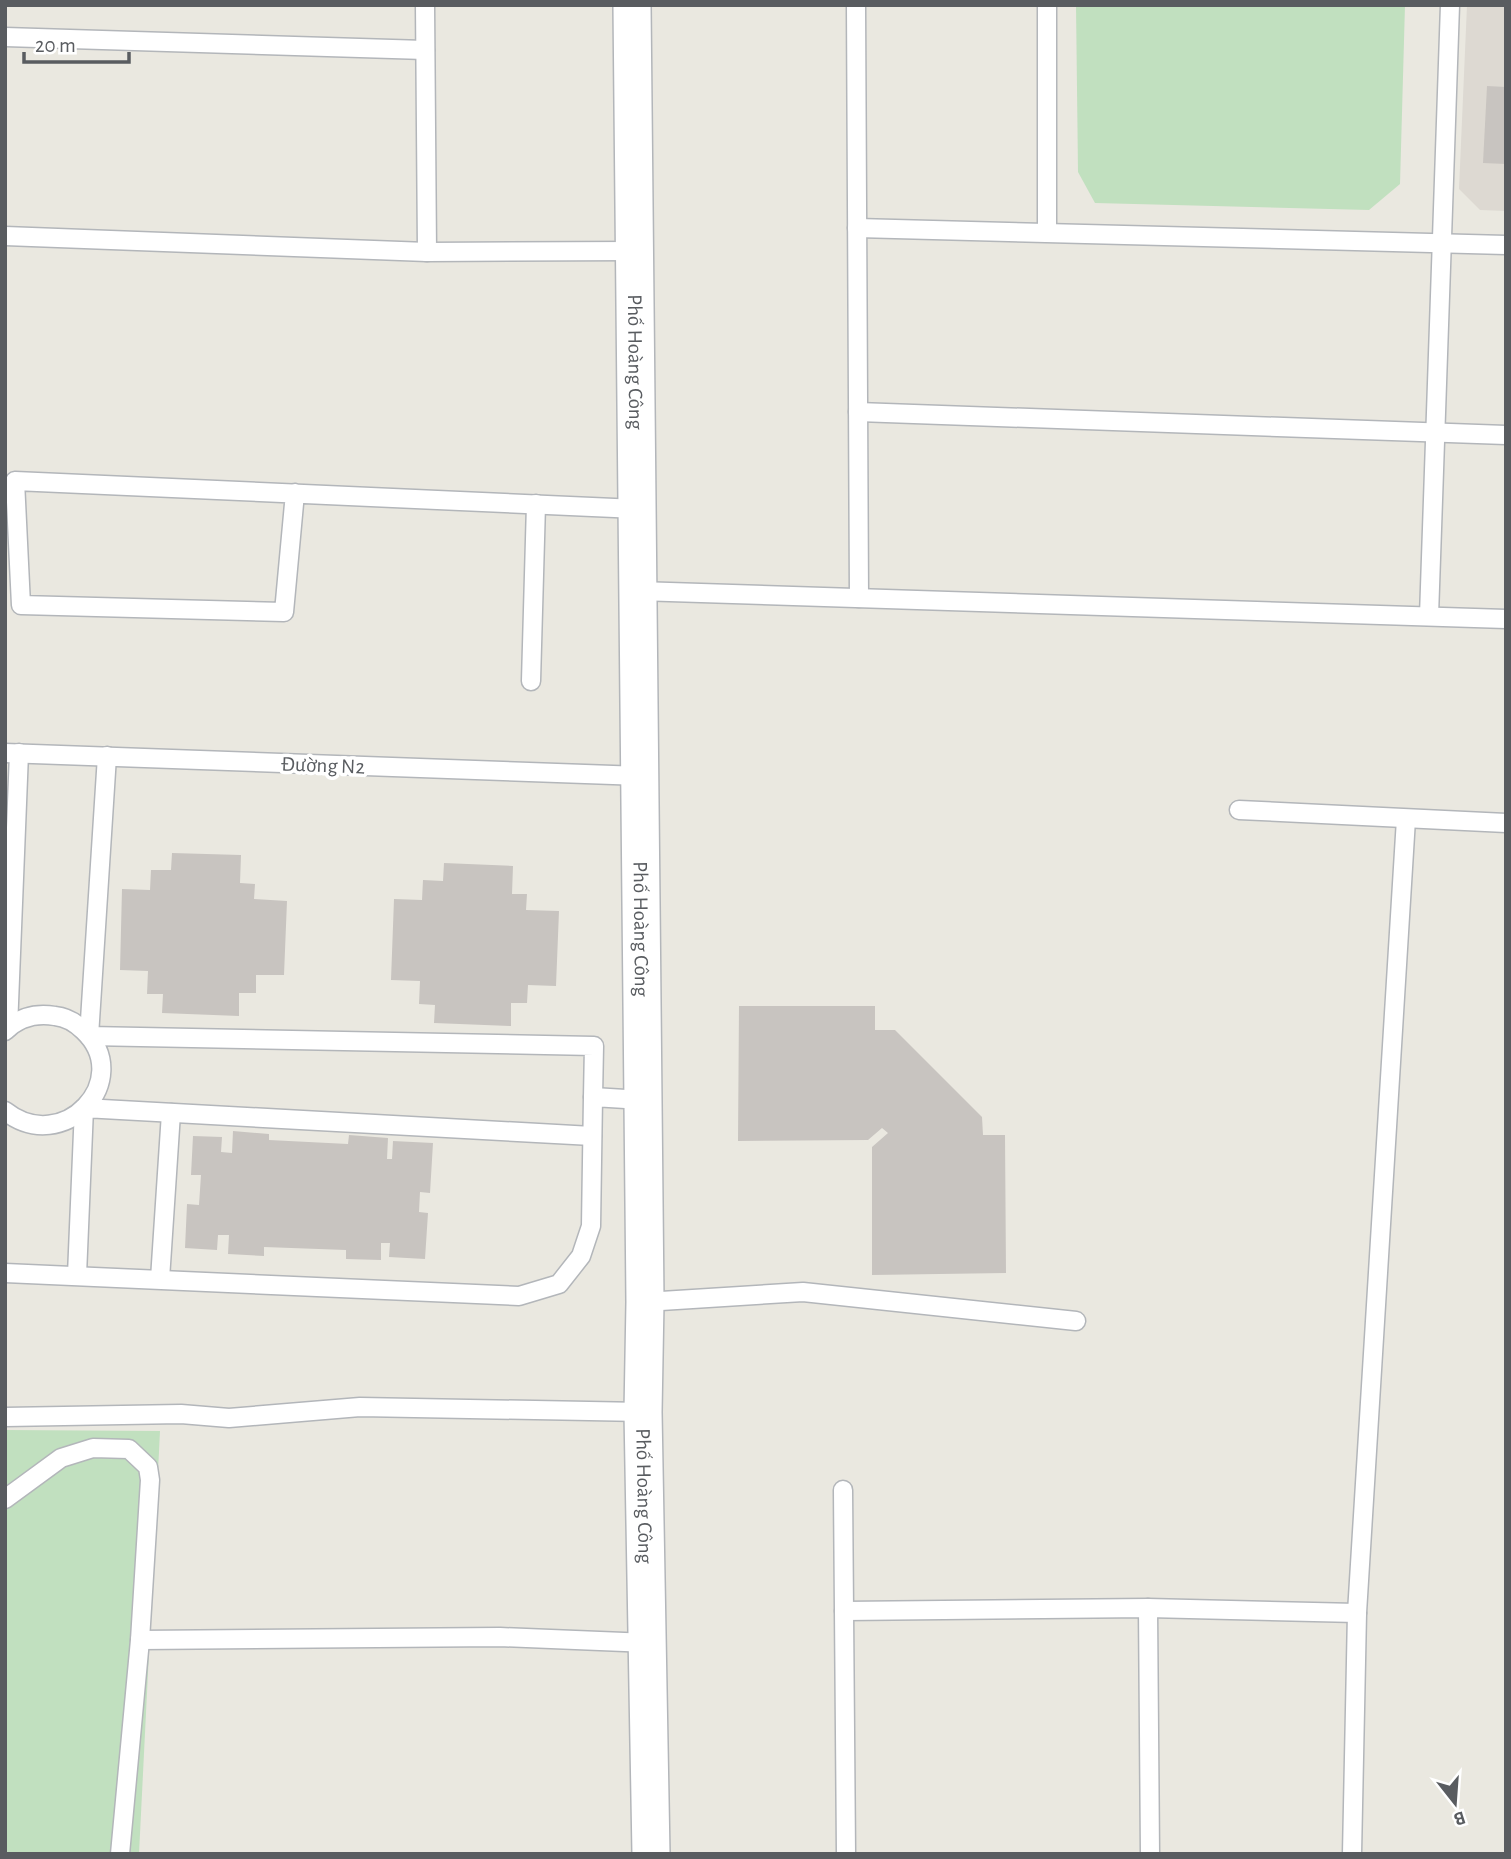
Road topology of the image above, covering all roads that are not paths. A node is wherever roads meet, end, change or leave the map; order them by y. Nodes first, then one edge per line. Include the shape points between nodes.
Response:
1 (425, 5) edge
2 (632, 5) edge
3 (856, 5) edge
4 (1047, 5) edge
5 (1450, 5) edge
6 (5, 37) edge
7 (425, 50) junction
8 (857, 228) junction
9 (1047, 232) junction
10 (5, 236) edge
11 (1441, 243) junction
12 (1506, 245) edge
13 (635, 251) junction
14 (427, 252) junction
15 (858, 412) junction
16 (1435, 432) junction
17 (1506, 435) edge
18 (295, 493) junction
19 (536, 504) junction
20 (637, 509) junction
21 (638, 591) junction
22 (859, 598) junction
23 (1429, 616) junction
24 (1506, 619) edge
25 (531, 681) dead end
26 (12, 753) edge
27 (107, 756) junction
28 (641, 776) junction
29 (1239, 810) dead end
30 (1406, 819) junction
31 (1506, 823) edge
32 (6, 1029) edge
33 (89, 1036) junction
34 (593, 1097) junction
35 (642, 1100) junction
36 (84, 1108) junction
37 (5, 1111) edge
38 (171, 1113) junction
39 (592, 1136) junction
40 (5, 1273) edge
41 (76, 1275) junction
42 (160, 1279) junction
43 (645, 1303) junction
44 (1076, 1321) dead end
45 (643, 1412) junction
46 (5, 1418) edge
47 (843, 1490) dead end
48 (5, 1499) edge
49 (1148, 1608) junction
50 (844, 1611) junction
51 (1357, 1613) junction
52 (140, 1640) junction
53 (649, 1643) junction
54 (120, 1854) edge
55 (651, 1854) edge
56 (846, 1854) edge
57 (1150, 1854) edge
58 (1352, 1854) edge

1 - 7 lane
2 - 13 street, Phố Hoàng Công
3 - 8 lane
4 - 9 lane
5 - 11 lane
6 - 7 lane
7 - 14 lane
8 - 9 lane
8 - 15 lane
9 - 11 lane
10 - 14 lane
11 - 12 lane
11 - 16 lane
13 - 14 lane
13 - 20 street, Phố Hoàng Công
15 - 16 lane
15 - 22 lane
16 - 17 lane
16 - 23 lane
18 - 18 lane via 15,481 21,605 284,612
18 - 19 lane
19 - 20 lane
19 - 25 lane
20 - 21 street, Phố Hoàng Công
21 - 22 lane
21 - 28 street, Phố Hoàng Công
22 - 23 lane
23 - 24 lane
26 - 27 lane, Đường N2
26 - 32 lane
27 - 28 lane, Đường N2
27 - 33 lane
28 - 35 street, Phố Hoàng Công
29 - 30 lane
30 - 31 lane
30 - 51 lane
32 - 33 lane via 42,1014 60,1016
33 - 34 lane via 594,1046
33 - 36 lane via 98,1052 100,1070 98,1088
34 - 35 lane
34 - 39 lane
35 - 43 street, Phố Hoàng Công
36 - 37 lane via 60,1124 41,1126 22,1122
36 - 38 lane
36 - 41 lane
38 - 39 lane
38 - 42 lane
39 - 42 lane via 591,1226 581,1256 559,1284 519,1297
40 - 41 lane
41 - 42 lane
43 - 44 lane via 803,1292
43 - 45 street, Phố Hoàng Công
45 - 46 lane via 360,1407 229,1418 181,1414
45 - 53 street, Phố Hoàng Công
47 - 50 lane
48 - 52 lane via 61,1458 93,1448 129,1449 148,1466
49 - 50 lane
49 - 51 lane
49 - 57 lane
50 - 56 lane
51 - 58 lane
52 - 53 lane via 500,1637
52 - 54 lane
53 - 55 street, Phố Hoàng Công

